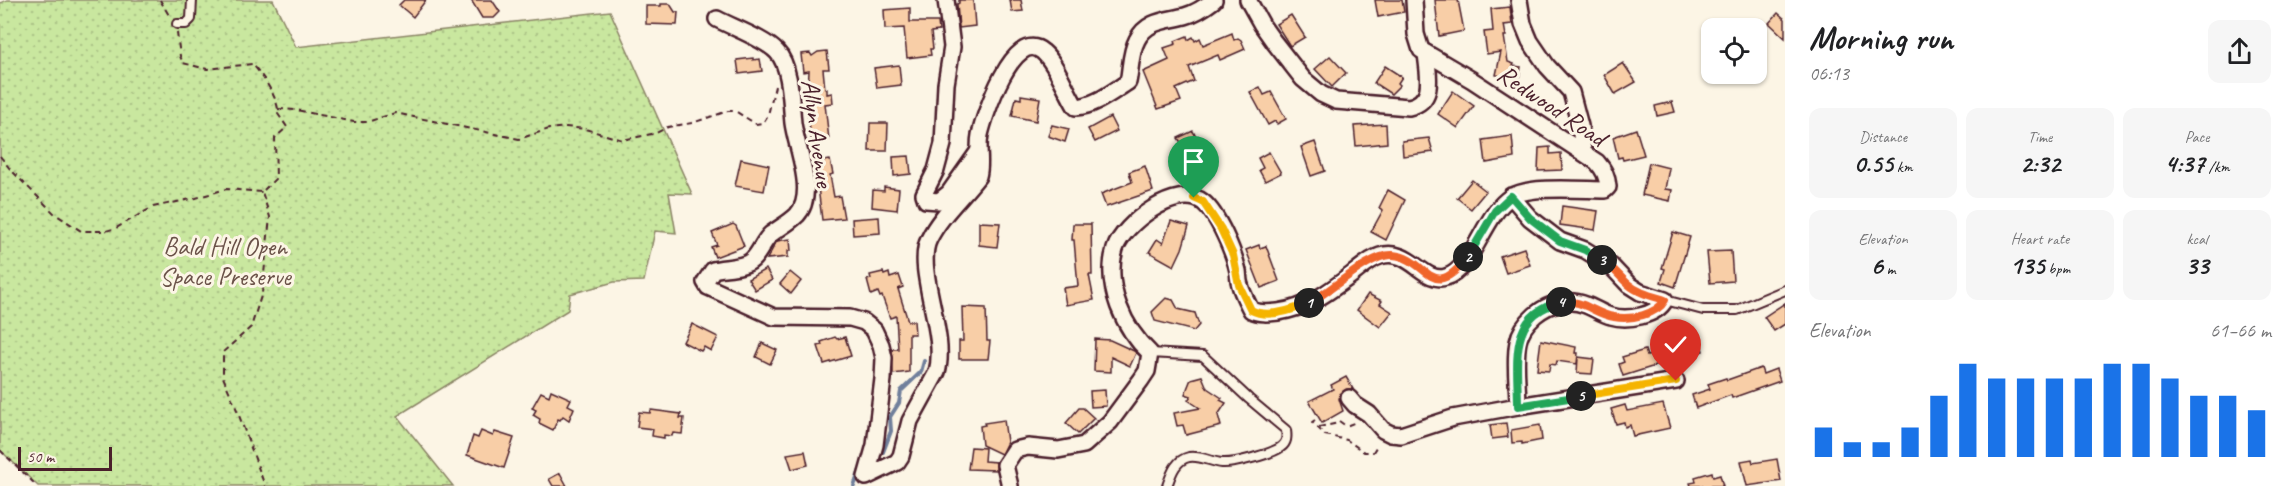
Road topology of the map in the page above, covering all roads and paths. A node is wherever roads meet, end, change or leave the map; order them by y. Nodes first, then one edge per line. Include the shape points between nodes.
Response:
1 (160, 0) edge
2 (192, 0) edge
3 (946, 0) edge
4 (1214, 0) edge
5 (1248, 0) edge
6 (1414, 0) edge
7 (1519, 0) edge
8 (717, 19) dead end
9 (177, 24) junction
10 (1426, 53) junction
11 (774, 88) dead end
12 (279, 109) junction
13 (1583, 151) junction
14 (978, 152) junction
15 (0, 156) edge
16 (262, 192) junction
17 (1511, 196) junction
18 (1785, 290) edge
19 (1665, 300) junction
20 (1150, 353) junction
21 (1676, 381) dead end
22 (1349, 398) dead end
23 (1518, 406) junction
24 (1315, 420) dead end
25 (1340, 422) dead end
26 (1319, 427) junction
27 (1385, 431) junction
28 (0, 450) edge
29 (37, 486) edge
30 (265, 486) edge
31 (1010, 486) edge
32 (1167, 486) edge

1 - 9 path
2 - 9 lane via 191,19 186,24
3 - 14 street via 952,47 943,144 924,194 927,200 939,201 949,193
4 - 14 street via 1185,16 1151,25 1137,38 1128,82 1084,107 1076,107 1044,52 1029,46 1022,50 986,111
5 - 10 street via 1262,26 1303,79 1336,101 1417,105 1428,90
6 - 10 street via 1416,34 1421,50
7 - 13 street via 1530,41 1571,92
8 - 14 street, Allyn Avenue via 770,46 782,59 806,192 800,211 768,236 753,260 713,270 705,282 708,287 774,316 850,318 874,330 884,358 883,379 875,445 866,477 897,462 901,456 910,421 939,363 926,253 929,239 978,176
9 - 12 path via 183,63 207,69 252,64
10 - 13 street, Redwood Road
11 - 12 path via 763,123 756,124 728,111 623,140 566,127 519,139 395,113 354,122
12 - 16 path via 287,127 275,138 276,178
13 - 17 street, Redwood Road via 1604,169 1608,187 1605,190 1527,191
15 - 16 path via 55,214 81,231 106,231 153,207 226,189
16 - 30 path via 270,217 262,294 251,327 223,352 223,377
17 - 19 street via 1530,218 1560,241 1611,266 1640,292
17 - 20 street via 1495,211 1473,250 1452,275 1436,278 1403,257 1381,256 1310,303 1271,313 1251,310 1239,285 1228,244 1203,202 1194,198 1168,199 1129,227 1115,250 1115,291 1120,311 1136,340
18 - 19 lane via 1737,310 1703,310
19 - 23 street via 1655,311 1624,317 1613,317 1576,302 1548,305 1538,312 1521,331 1518,343
20 - 31 street via 1147,371 1110,422 1084,445 1071,449 1015,450 1005,465
20 - 32 lane via 1203,356 1286,430 1287,440 1282,447 1263,455 1223,464 1188,457 1177,465
21 - 23 street
22 - 27 street
23 - 27 street via 1453,418 1401,435
24 - 26 path via 1312,422
25 - 26 path
26 - 27 path via 1325,435 1347,440 1368,452 1375,450
28 - 29 path

